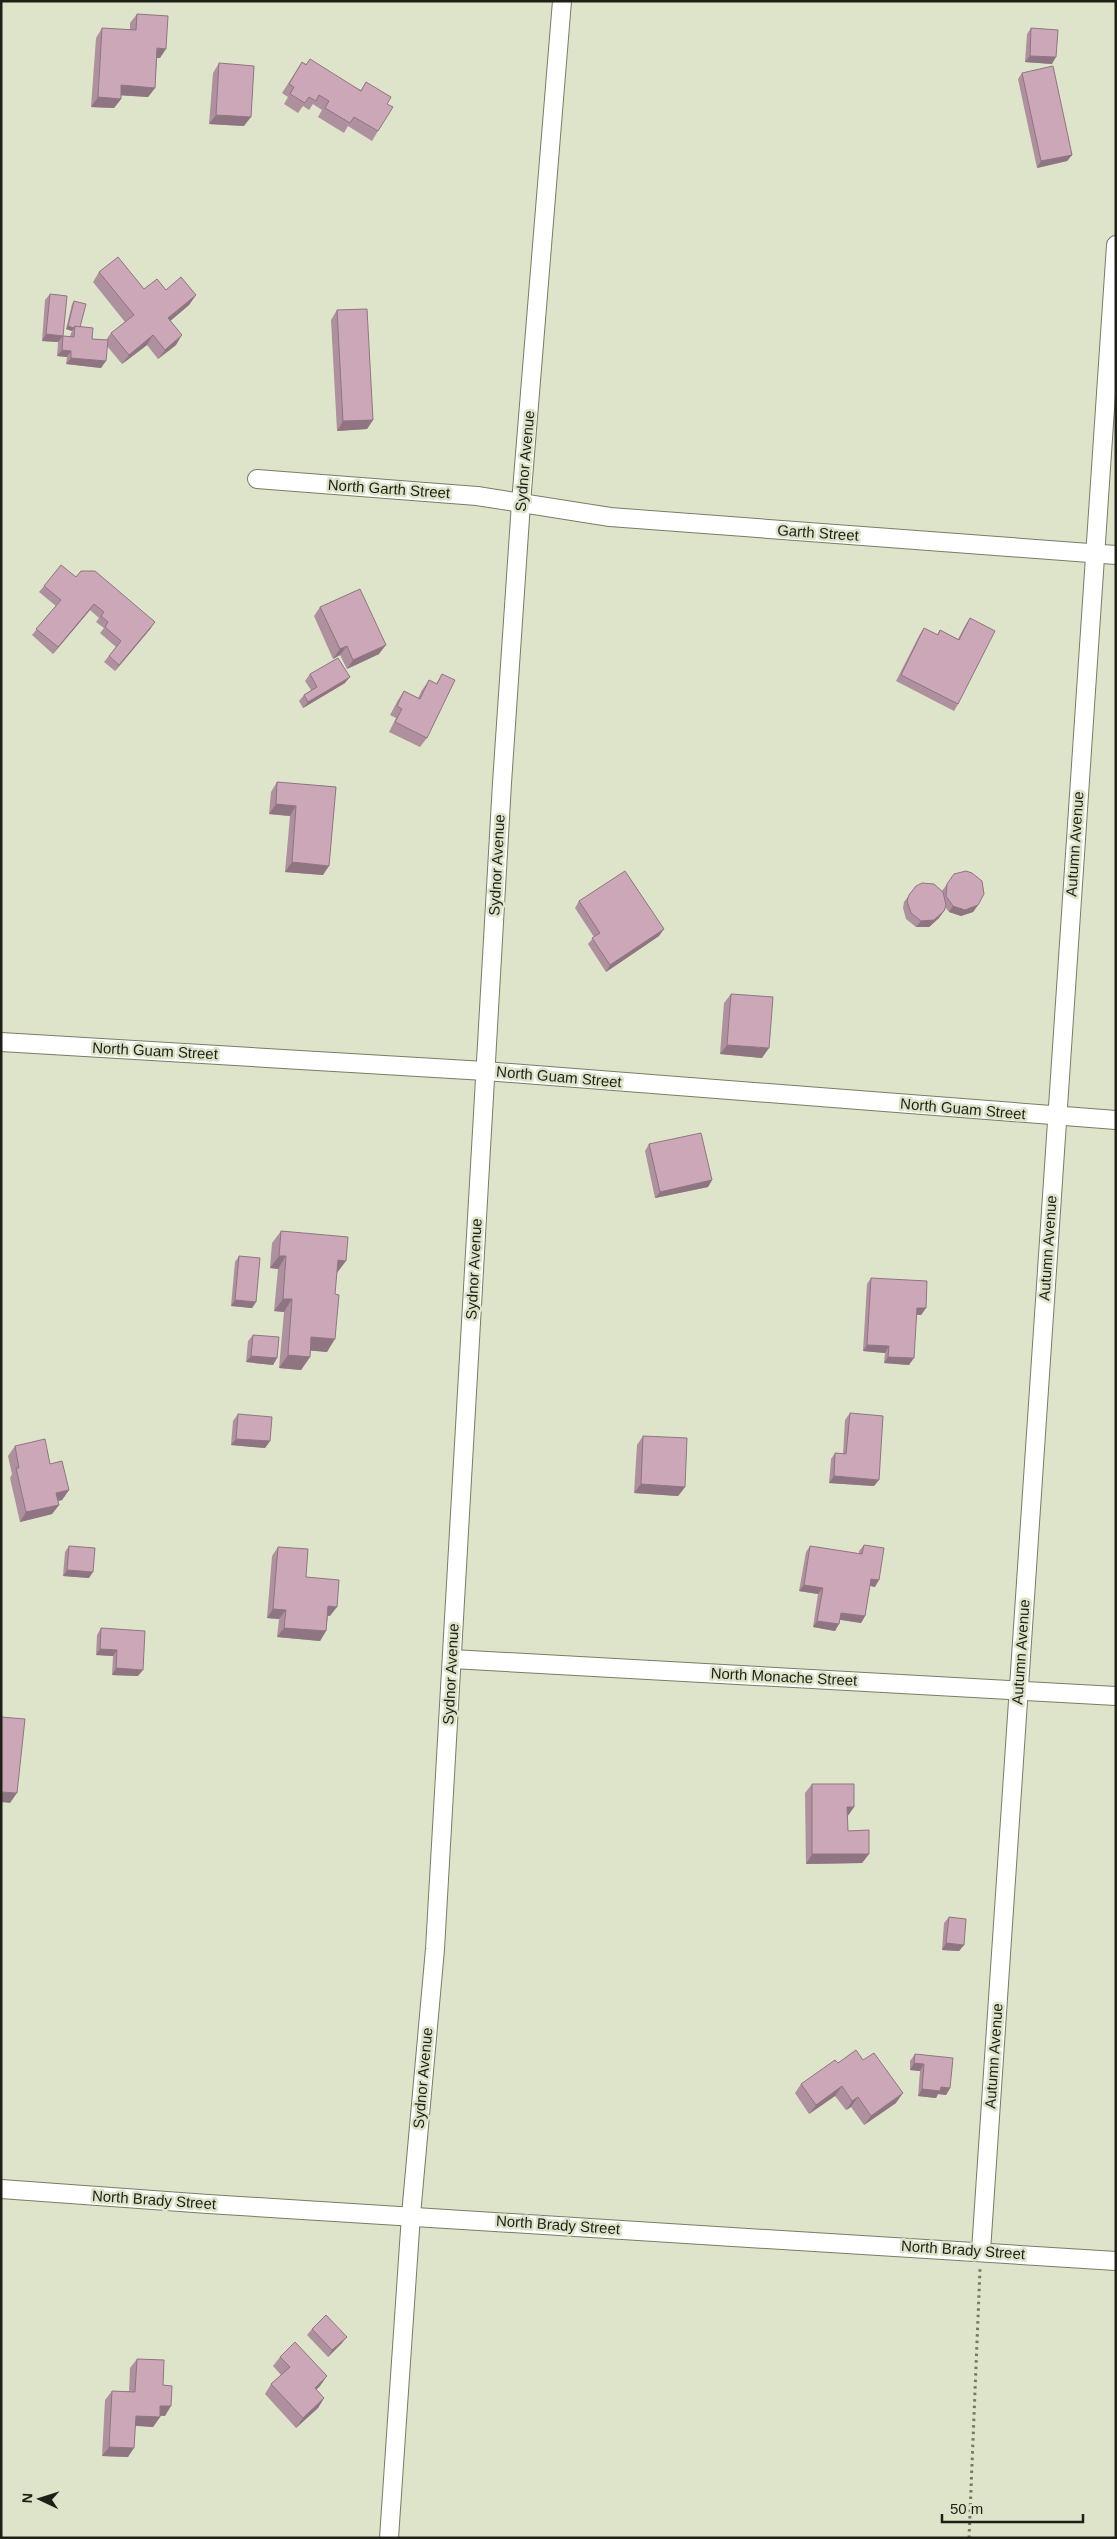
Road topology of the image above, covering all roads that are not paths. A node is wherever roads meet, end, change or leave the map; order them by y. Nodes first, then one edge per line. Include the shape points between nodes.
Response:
1 (562, 1) edge
2 (1116, 245) edge
3 (257, 479) dead end
4 (521, 503) junction
5 (1095, 553) junction
6 (1116, 555) edge
7 (1, 1042) edge
8 (485, 1071) junction
9 (1057, 1116) junction
10 (1116, 1120) edge
11 (452, 1659) junction
12 (1018, 1690) junction
13 (1116, 1696) edge
14 (1, 2189) edge
15 (411, 2215) junction
16 (981, 2251) junction
17 (1116, 2261) edge
18 (388, 2538) edge

1 - 4 street, Sydnor Avenue
2 - 5 street, Autumn Avenue
3 - 4 street, North Garth Street via 477,496
4 - 5 street, Garth Street via 610,518
4 - 8 street, Sydnor Avenue
5 - 6 street, Garth Street
5 - 9 street, Autumn Avenue
7 - 8 street, North Guam Street
8 - 9 street, North Guam Street
8 - 11 street, Sydnor Avenue
9 - 10 street, North Guam Street
9 - 12 street, Autumn Avenue
11 - 12 street, North Monache Street
11 - 15 street, Sydnor Avenue via 435,1949
12 - 13 street, North Monache Street
12 - 16 street, Autumn Avenue
14 - 15 street, North Brady Street
15 - 16 street, North Brady Street
15 - 18 street, Sydnor Avenue
16 - 17 street, North Brady Street

